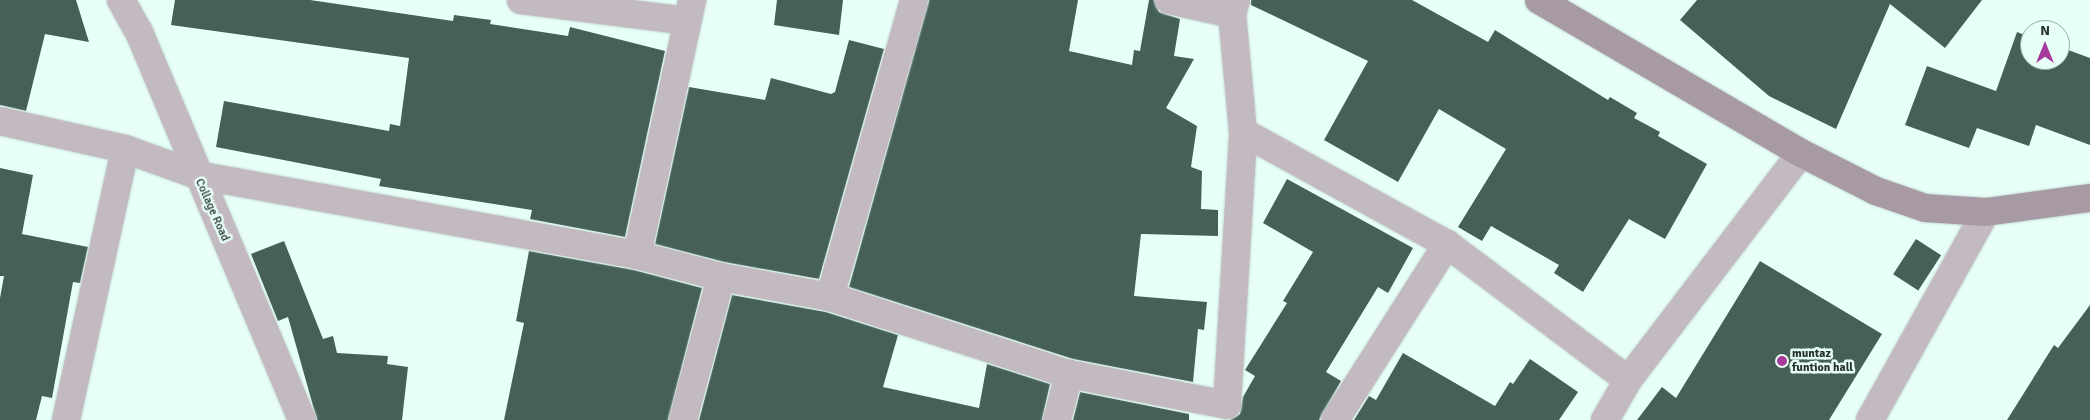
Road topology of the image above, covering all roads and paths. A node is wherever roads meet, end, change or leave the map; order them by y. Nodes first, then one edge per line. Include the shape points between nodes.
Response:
1 (121, 0) edge
2 (521, 0) edge
3 (914, 0) edge
4 (1169, 0) edge
5 (1539, 0) edge
6 (1234, 7) edge
7 (690, 10) edge
8 (0, 121) edge
9 (1243, 132) junction
10 (125, 149) junction
11 (1801, 153) junction
12 (197, 175) junction
13 (2090, 198) edge
14 (1986, 212) junction
15 (1447, 244) junction
16 (637, 255) junction
17 (721, 277) junction
18 (830, 297) junction
19 (1069, 374) junction
20 (1628, 380) junction
21 (1225, 413) edge
22 (1875, 418) edge
23 (66, 420) edge
24 (302, 420) edge
25 (683, 420) edge
26 (1057, 420) edge
27 (1334, 420) edge
28 (1605, 420) edge

1 - 12 street, Collage Road via 139,32
2 - 7 street
3 - 18 street
4 - 6 street
5 - 11 main road
6 - 9 street
7 - 16 street
8 - 10 street
9 - 15 street
9 - 21 street
10 - 12 street
10 - 23 street
11 - 14 main road via 1876,191 1925,208
11 - 20 street
12 - 16 street
12 - 24 street, Collage Road
13 - 14 main road
14 - 22 street
15 - 20 street
15 - 27 street
16 - 17 street
17 - 18 street
17 - 25 street
18 - 19 street
19 - 21 street
19 - 26 street
20 - 28 street

